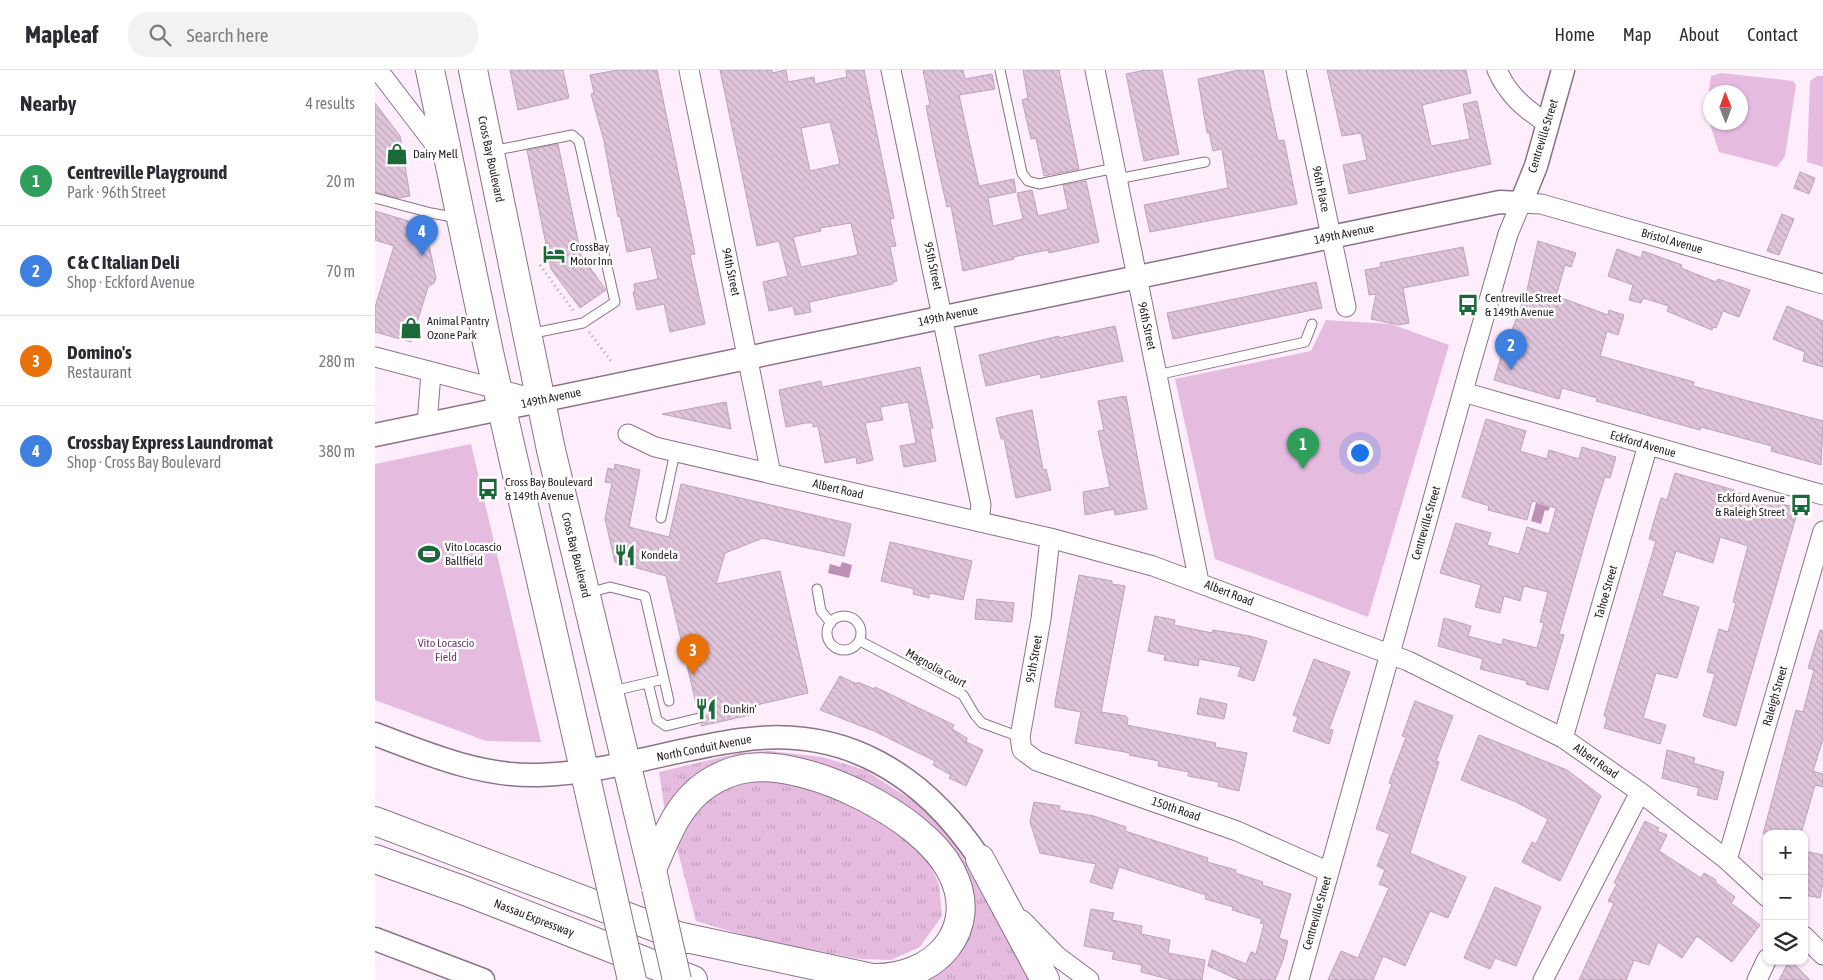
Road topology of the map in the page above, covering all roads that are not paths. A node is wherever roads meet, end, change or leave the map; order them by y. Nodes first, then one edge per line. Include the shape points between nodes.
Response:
1 (378, 70) edge
2 (430, 70) edge
3 (473, 70) edge
4 (689, 70) edge
5 (891, 70) edge
6 (1000, 70) edge
7 (1095, 70) edge
8 (1297, 70) edge
9 (1497, 70) edge
10 (1563, 70) edge
11 (1547, 124) junction
12 (489, 152) junction
13 (1205, 162) dead end
14 (449, 164) junction
15 (1116, 174) junction
16 (375, 198) edge
17 (1521, 203) junction
18 (461, 219) junction
19 (1331, 237) junction
20 (1137, 277) junction
21 (1823, 284) edge
22 (1346, 307) dead end
23 (943, 317) junction
24 (1311, 324) dead end
25 (527, 335) junction
26 (375, 357) edge
27 (749, 357) junction
28 (431, 373) junction
29 (1157, 375) junction
30 (1463, 392) junction
31 (500, 399) junction
32 (541, 400) junction
33 (427, 424) junction
34 (628, 434) dead end
35 (375, 435) edge
36 (1648, 445) junction
37 (675, 452) junction
38 (771, 474) junction
39 (1823, 495) edge
40 (661, 518) dead end
41 (979, 522) junction
42 (1823, 531) edge
43 (1049, 538) junction
44 (1199, 582) junction
45 (817, 589) dead end
46 (585, 593) junction
47 (831, 623) junction
48 (860, 641) junction
49 (1390, 655) junction
50 (663, 679) junction
51 (648, 683) junction
52 (609, 692) junction
53 (669, 701) dead end
54 (699, 718) dead end
55 (375, 734) edge
56 (1563, 738) junction
57 (1021, 743) junction
58 (626, 763) junction
59 (584, 770) junction
60 (1640, 792) junction
61 (375, 821) edge
62 (375, 858) edge
63 (980, 859) junction
64 (1727, 860) junction
65 (1329, 872) junction
66 (654, 878) junction
67 (1763, 893) edge
68 (682, 937) junction
69 (375, 939) edge
70 (1808, 940) edge
71 (1823, 955) edge
72 (1764, 965) edge
73 (483, 980) edge
74 (632, 980) edge
75 (677, 980) edge
76 (693, 980) edge
77 (795, 980) edge
78 (1045, 980) edge
79 (1089, 980) edge
80 (1299, 980) edge
81 (1543, 980) edge
82 (1757, 980) edge

1 - 14 street
2 - 14 main road
3 - 12 main road, Cross Bay Boulevard
4 - 27 street, 94th Street
5 - 23 street, 95th Street
6 - 15 lane via 1022,173 1028,181 1039,184
7 - 15 street, 96th Street
8 - 19 street, 96th Place
9 - 11 street via 1508,92 1527,111
10 - 11 street, Centreville Street
11 - 17 street, Centreville Street
12 - 25 main road, Cross Bay Boulevard
12 - 25 lane via 571,135 579,141 615,302 583,323
13 - 15 lane
14 - 18 main road
15 - 20 street, 96th Street
16 - 18 lane
17 - 19 street, 149th Avenue via 1500,202
17 - 21 street, Bristol Avenue via 1541,204
17 - 30 street, Centreville Street via 1508,234
18 - 31 main road
19 - 20 street, 149th Avenue
19 - 22 street, 96th Place
20 - 23 street, 149th Avenue
20 - 29 street, 96th Street
23 - 27 street, 149th Avenue
23 - 41 street, 95th Street via 981,505
24 - 29 lane via 1305,342
25 - 32 main road, Cross Bay Boulevard
26 - 28 street
27 - 32 street, 149th Avenue
27 - 38 street, 94th Street
28 - 31 street
28 - 33 street
29 - 44 street, 96th Street
30 - 36 street, Eckford Avenue
30 - 49 street, Centreville Street
31 - 32 street, 149th Avenue
31 - 33 street, 149th Avenue
31 - 59 main road
32 - 46 main road, Cross Bay Boulevard
33 - 35 street, 149th Avenue
34 - 37 street, Albert Road
36 - 39 street, Eckford Avenue
36 - 56 street, Tahoe Street
37 - 38 street, Albert Road
37 - 40 lane
38 - 41 street, Albert Road
41 - 43 street, Albert Road
42 - 64 street, Raleigh Street
43 - 44 street, Albert Road
43 - 57 street, 95th Street via 1041,619
44 - 49 street, Albert Road
45 - 47 lane via 821,611
46 - 50 lane via 610,587 645,596
46 - 52 main road, Cross Bay Boulevard
47 - 48 lane via 836,618 850,617 861,627
47 - 48 lane via 827,636 835,648 849,650
48 - 57 lane, Magnolia Court via 963,695 982,723
49 - 56 street, Albert Road
49 - 65 street, Centreville Street
50 - 51 lane
50 - 53 lane
51 - 52 lane
51 - 54 lane via 657,720 666,726
52 - 58 main road, Cross Bay Boulevard
55 - 59 street, North Conduit Avenue via 441,759 503,773 538,775
56 - 60 street, Albert Road
57 - 65 street, 150th Road via 1037,761 1237,831
58 - 59 street, North Conduit Avenue
58 - 63 street, North Conduit Avenue via 757,738 831,744 878,762 921,790 947,814
58 - 66 main road, Cross Bay Boulevard
59 - 74 main road, bridge
60 - 64 street, Albert Road
60 - 81 street
61 - 68 main road
62 - 76 main road, Nassau Expressway
63 - 78 main road
63 - 79 street, North Conduit Avenue via 1026,926 1058,957
64 - 67 street, Albert Road
65 - 80 street, Centreville Street
66 - 68 main road via 677,814 698,790 739,770 773,768 829,782 863,796 894,815 946,862 960,898 958,928 949,947 924,969 902,977 872,978
66 - 75 main road, Cross Bay Boulevard, bridge
68 - 77 main road
69 - 73 street
70 - 71 street
72 - 82 street

